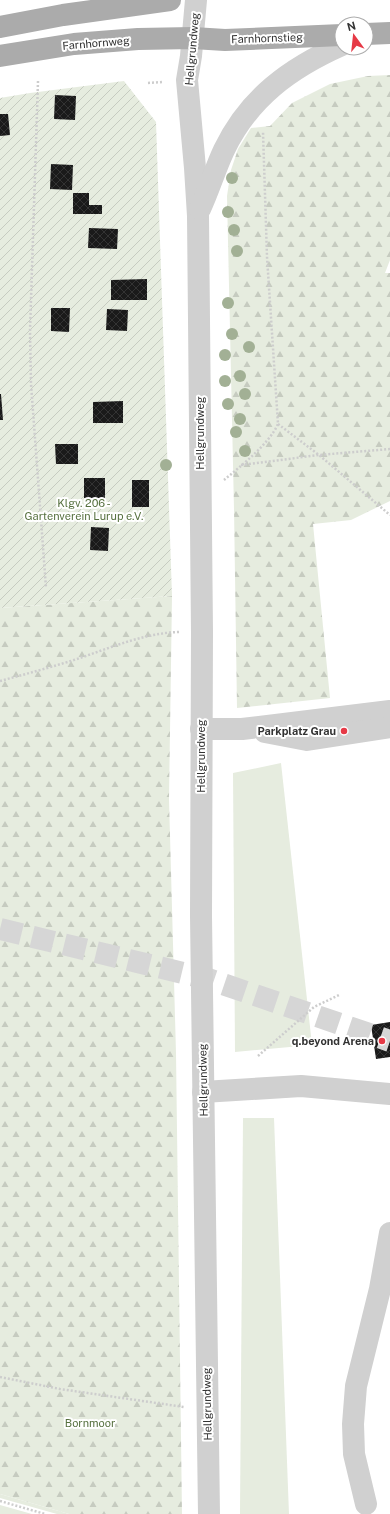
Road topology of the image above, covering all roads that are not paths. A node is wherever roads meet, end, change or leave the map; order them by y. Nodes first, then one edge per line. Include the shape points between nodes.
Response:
1 (170, 0) edge
2 (196, 0) edge
3 (0, 27) edge
4 (390, 33) edge
5 (374, 34) edge
6 (334, 35) edge
7 (193, 38) junction
8 (334, 48) edge
9 (0, 56) edge
10 (198, 216) junction
11 (390, 711) edge
12 (390, 727) edge
13 (242, 728) junction
14 (202, 729) junction
15 (203, 1092) junction
16 (390, 1094) edge
17 (390, 1233) edge
18 (366, 1504) dead end
19 (210, 1514) edge

1 - 3 main road
2 - 7 street, Hellgrundweg
4 - 5 main road
6 - 7 main road, Farnhornstieg via 226,40
7 - 9 main road, Farnhornweg via 74,44
7 - 10 street, Hellgrundweg via 187,80
8 - 10 street via 286,75 254,103 224,150
10 - 14 street, Hellgrundweg
11 - 13 street
12 - 13 street via 307,740
13 - 14 street
14 - 15 street, Hellgrundweg
15 - 16 street via 301,1086
15 - 19 street, Hellgrundweg
17 - 18 street via 380,1289 356,1386 354,1454

